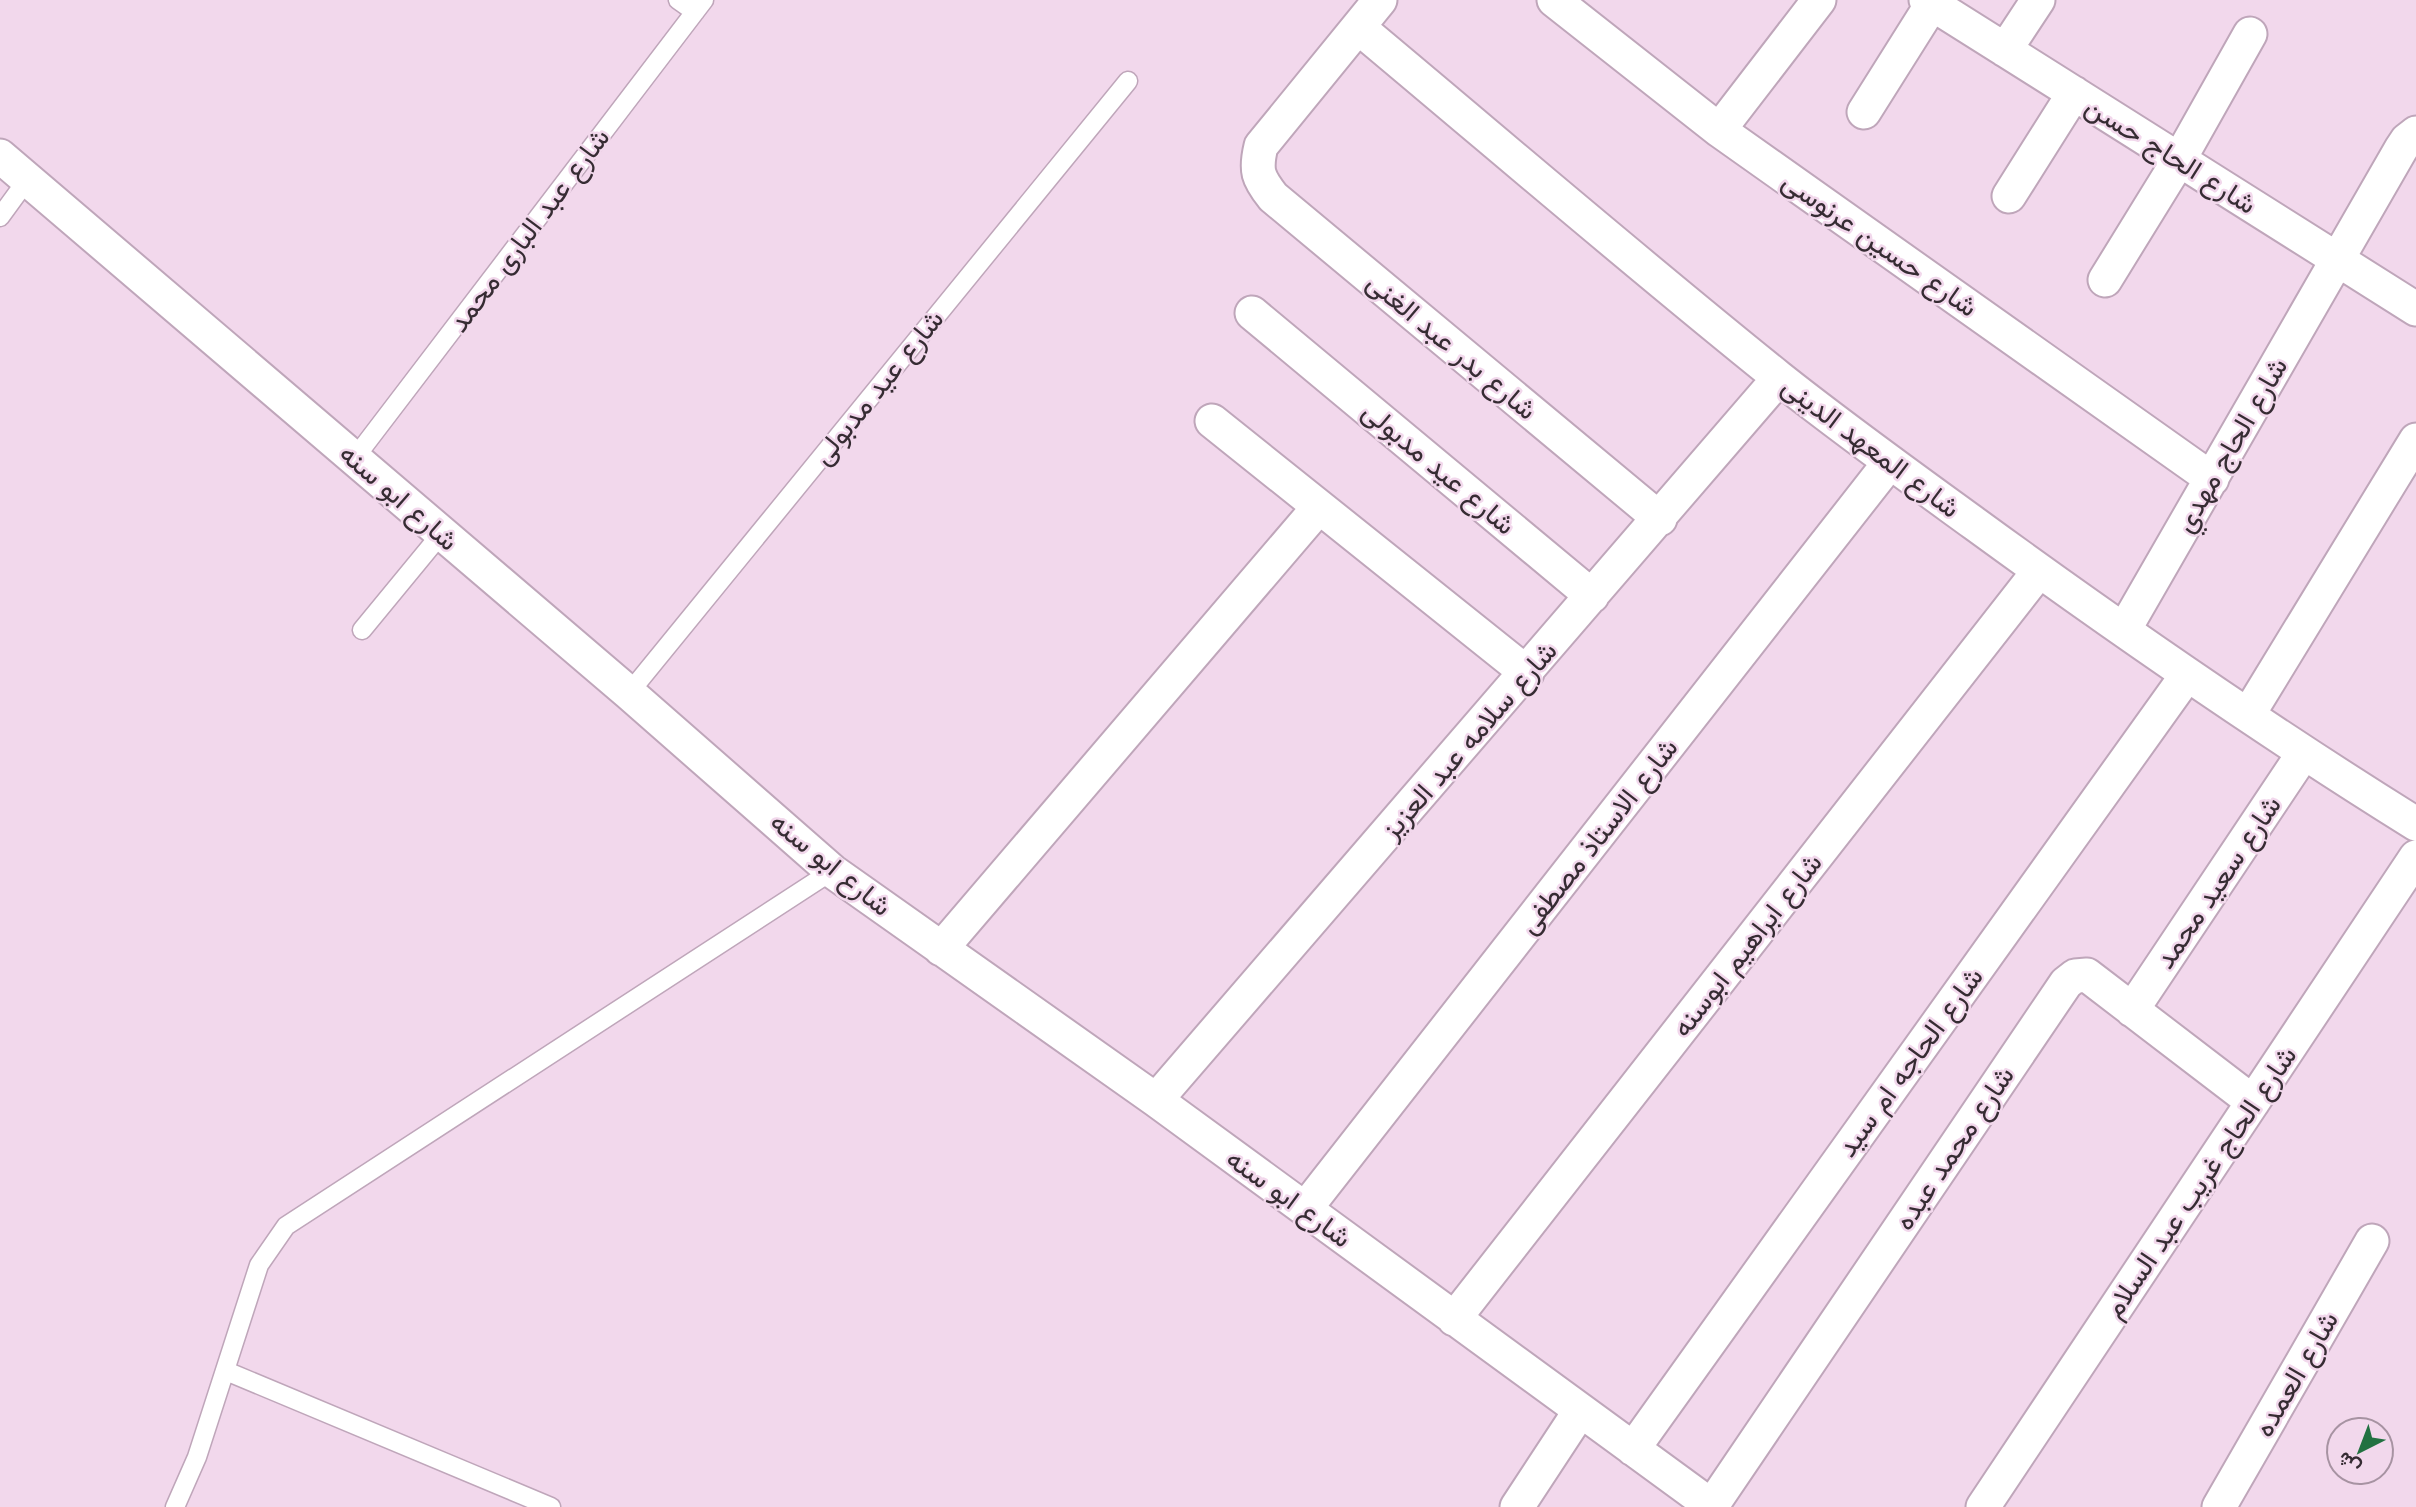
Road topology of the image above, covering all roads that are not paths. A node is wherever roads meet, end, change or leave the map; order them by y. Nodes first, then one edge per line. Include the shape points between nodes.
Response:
1 (678, 0) edge
2 (1380, 0) edge
3 (1554, 0) edge
4 (1819, 0) edge
5 (2038, 0) edge
6 (1929, 2) edge
7 (700, 6) edge
8 (1358, 27) junction
9 (2250, 34) dead end
10 (2005, 50) junction
11 (1128, 81) dead end
12 (2074, 93) junction
13 (1864, 112) dead end
14 (1719, 130) junction
15 (2416, 133) edge
16 (0, 156) edge
17 (2179, 160) junction
18 (27, 180) junction
19 (2009, 196) dead end
20 (0, 218) edge
21 (2338, 260) junction
22 (2105, 279) dead end
23 (2416, 309) edge
24 (1252, 313) dead end
25 (1779, 378) junction
26 (1212, 421) dead end
27 (2416, 440) edge
28 (354, 459) junction
29 (1890, 462) junction
30 (2213, 478) junction
31 (1319, 506) junction
32 (1660, 519) junction
33 (441, 534) junction
34 (2039, 571) junction
35 (1592, 596) junction
36 (362, 630) dead end
37 (2123, 630) junction
38 (1527, 673) junction
39 (2187, 675) junction
40 (629, 693) junction
41 (2248, 715) junction
42 (2303, 754) junction
43 (2416, 824) edge
44 (2416, 857) edge
45 (832, 871) junction
46 (941, 949) junction
47 (2132, 1010) junction
48 (1156, 1100) junction
49 (2253, 1102) junction
50 (1305, 1209) junction
51 (2372, 1241) dead end
52 (1454, 1319) junction
53 (226, 1371) junction
54 (1580, 1410) junction
55 (1633, 1449) junction
56 (175, 1507) edge
57 (551, 1507) edge
58 (1517, 1507) edge
59 (1712, 1507) edge
60 (1983, 1507) edge
61 (2219, 1507) edge

1 - 7 lane
2 - 8 street
3 - 14 street, شارع حسين عرنوسى
4 - 14 street
5 - 10 street
6 - 10 street, شارع الحاج حسن
6 - 13 street
7 - 28 lane, شارع عبد البارى محمد
8 - 25 street, شارع المعهد الدينى
8 - 32 street, شارع بدر عبد الغنى via 1261,146 1257,165 1261,182 1273,197
9 - 17 street
10 - 12 street, شارع الحاج حسن
11 - 40 lane, شارع عيد مدبولى
12 - 17 street, شارع الحاج حسن
12 - 19 street
14 - 30 street, شارع حسين عرنوسى
15 - 21 street, شارع الحاج مهدي via 2407,139
16 - 18 street, شارع ابو سنه
17 - 21 street, شارع الحاج حسن
17 - 22 street
18 - 20 lane
18 - 28 street, شارع ابو سنه
21 - 23 street, شارع الحاج حسن
21 - 30 street, شارع الحاج مهدي
24 - 35 street, شارع عيد مدبولى
25 - 29 street, شارع المعهد الدينى
25 - 32 street, شارع سلامه عبد العزيز
26 - 31 street
27 - 41 street
28 - 33 street, شارع ابو سنه
29 - 34 street, شارع المعهد الدينى
29 - 50 street, شارع الاستاذ مصطفى
30 - 37 street, شارع الحاج مهدي
31 - 38 street
31 - 46 street
32 - 35 street, شارع سلامه عبد العزيز
33 - 36 lane
33 - 40 street, شارع ابو سنه
34 - 37 street, شارع المعهد الدينى
34 - 52 street, شارع ابراهيم ابوسنه
35 - 38 street, شارع سلامه عبد العزيز
37 - 39 street, شارع المعهد الدينى
38 - 48 street, شارع سلامه عبد العزيز
39 - 41 street, شارع المعهد الدينى
39 - 55 street, شارع الحاجه ام سيد
40 - 45 street, شارع ابو سنه
41 - 42 street, شارع المعهد الدينى
42 - 43 street, شارع المعهد الدينى
42 - 47 street, شارع سعيد محمد
44 - 49 street, شارع الحاج غريب عبد السلام
45 - 46 street, شارع ابو سنه
45 - 53 lane via 286,1226 259,1265
46 - 48 street, شارع ابو سنه
47 - 49 street, شارع محمد عبده
47 - 59 street, شارع محمد عبده via 2087,975 2066,983
48 - 50 street, شارع ابو سنه
49 - 60 street, شارع الحاج غريب عبد السلام
50 - 52 street, شارع ابو سنه
51 - 61 street, شارع العمده
52 - 54 street, شارع ابو سنه
53 - 56 lane
53 - 57 lane
54 - 55 street, شارع ابو سنه
54 - 58 street
55 - 59 street, شارع ابو سنه

